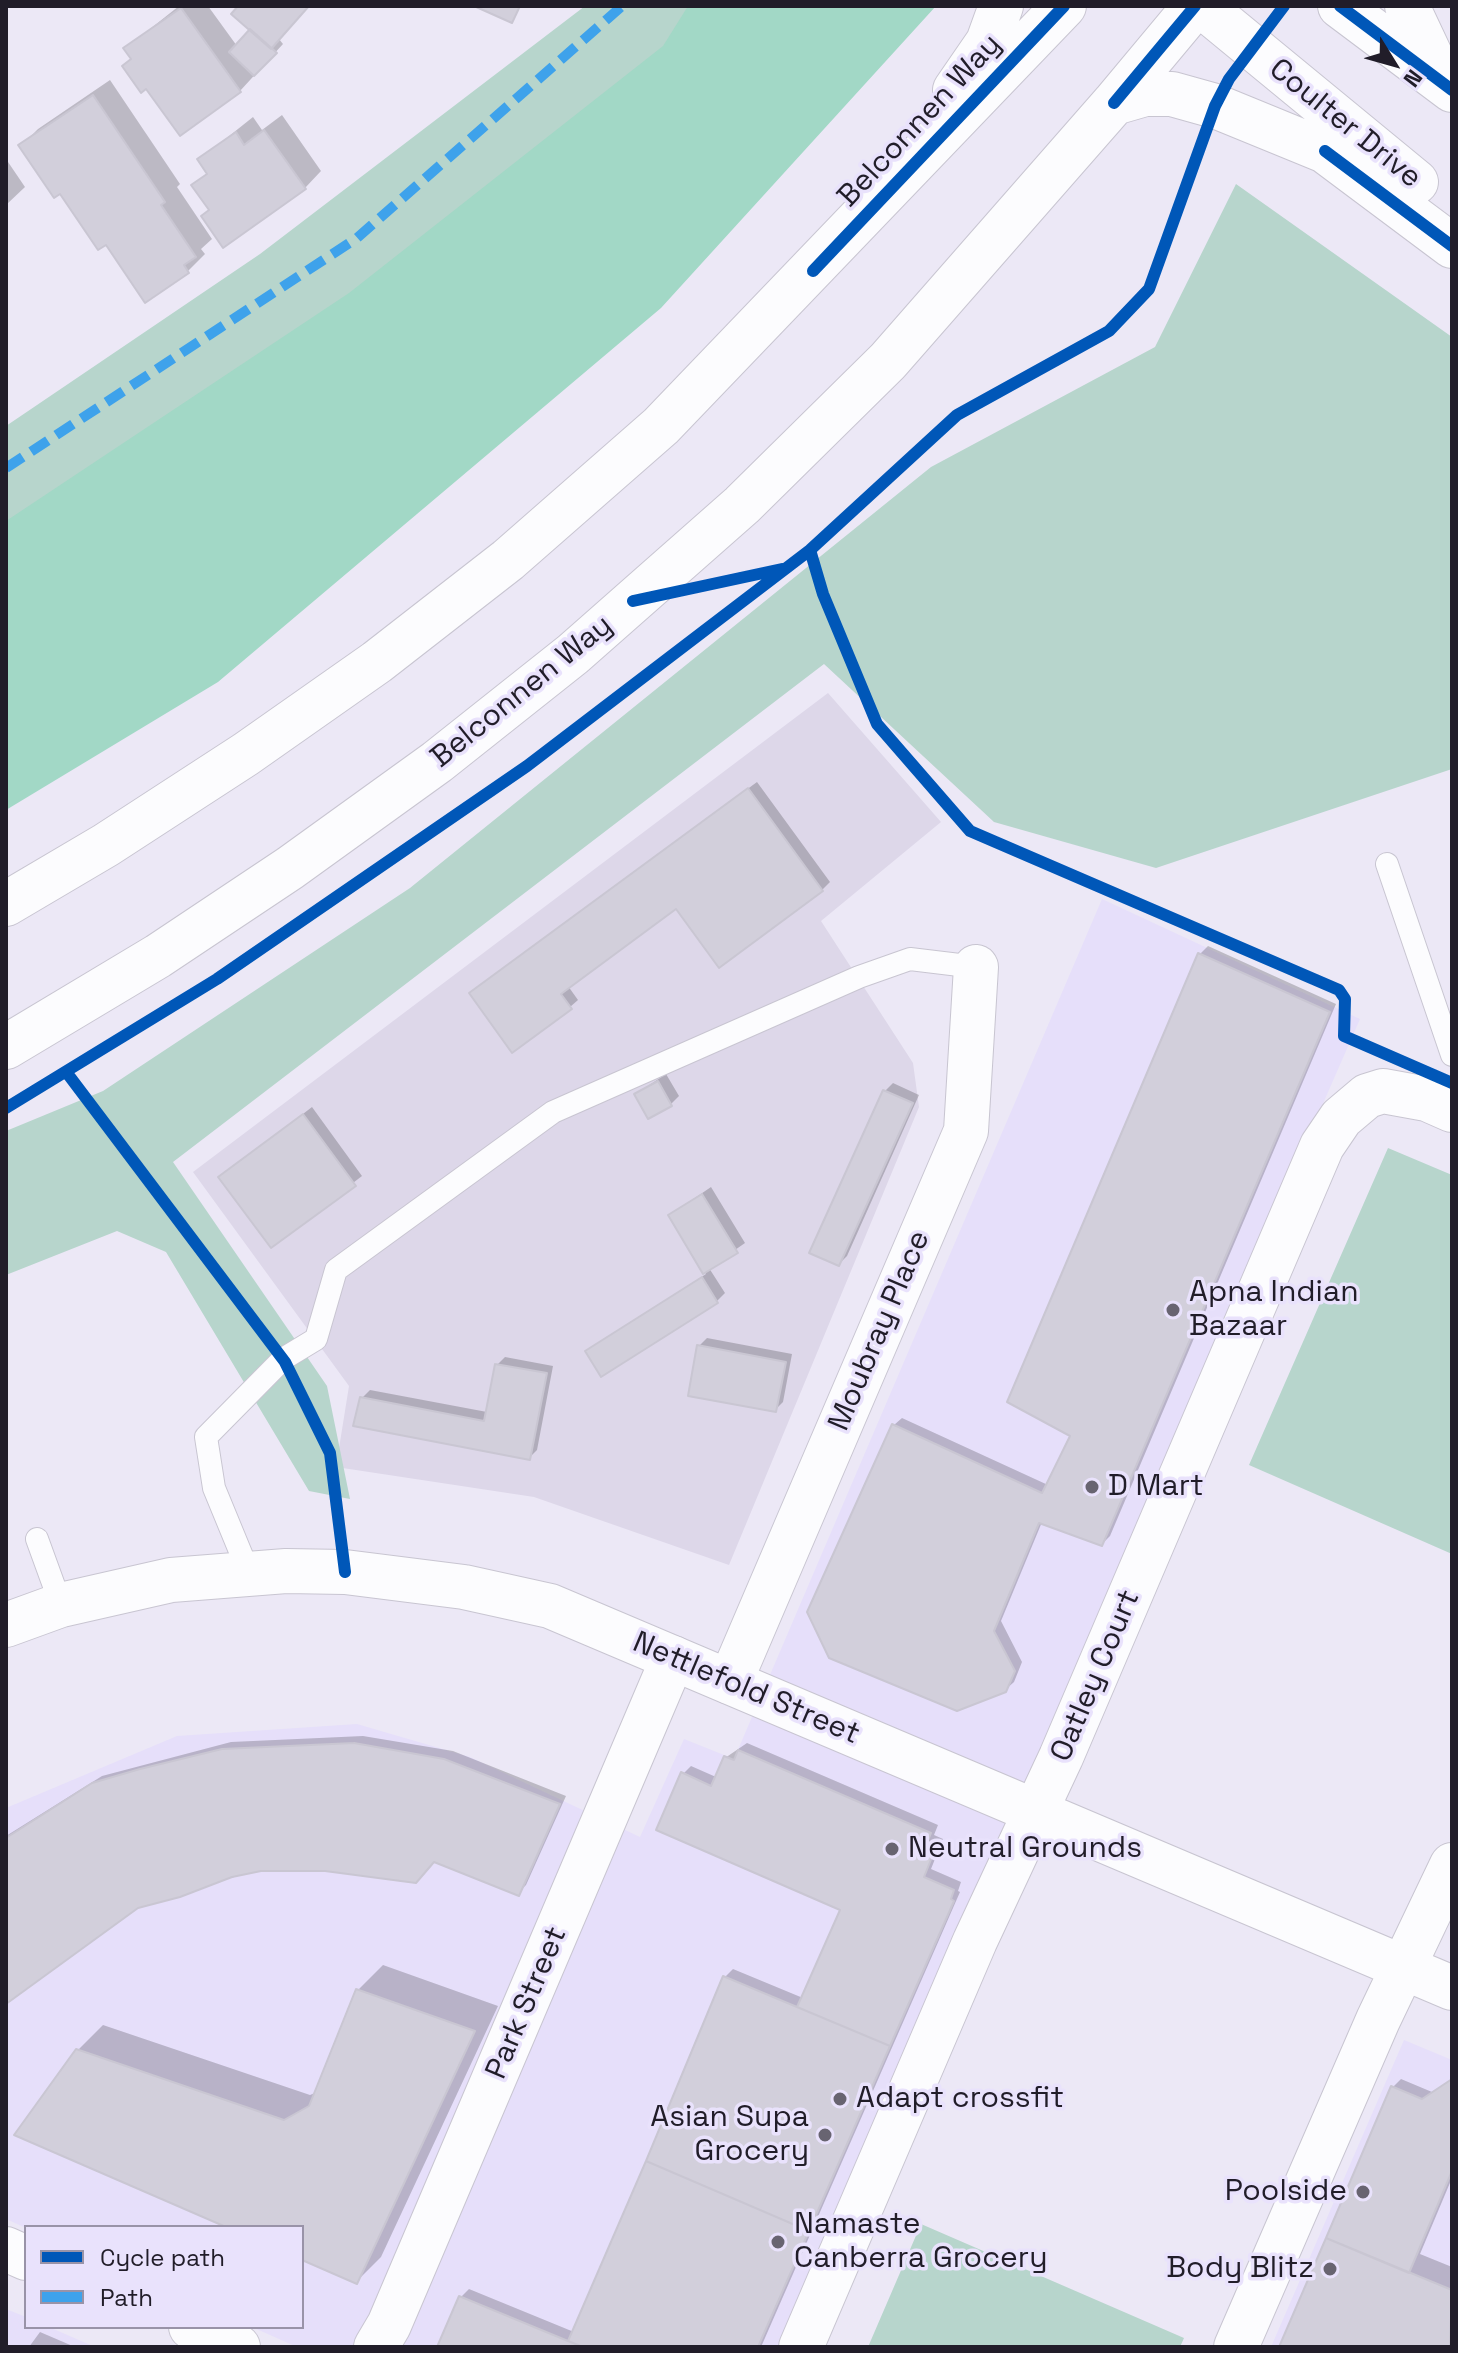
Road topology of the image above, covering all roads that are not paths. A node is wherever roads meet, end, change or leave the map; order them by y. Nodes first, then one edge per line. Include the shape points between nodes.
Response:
1 (1001, 6) edge
2 (1064, 6) edge
3 (1195, 6) edge
4 (1202, 6) edge
5 (1340, 6) edge
6 (1407, 6) edge
7 (1448, 87) edge
8 (1114, 103) junction
9 (1452, 211) edge
10 (1452, 246) edge
11 (813, 271) junction
12 (1387, 864) dead end
13 (6, 904) edge
14 (976, 967) joint
15 (6, 1047) edge
16 (1452, 1055) edge
17 (1452, 1110) edge
18 (37, 1539) dead end
19 (249, 1573) junction
20 (61, 1605) junction
21 (6, 1625) edge
22 (673, 1658) junction
23 (730, 1682) junction
24 (1036, 1812) junction
25 (1452, 1865) edge
26 (1405, 1969) junction
27 (1452, 1988) edge
28 (196, 2329) edge
29 (238, 2347) edge
30 (376, 2347) edge
31 (801, 2347) edge
32 (1236, 2347) edge

1 - 11 street via 970,72
2 - 11 street, Belconnen Way
3 - 8 street, Belconnen Way
4 - 9 street, Coulter Drive
5 - 7 street
6 - 7 street
8 - 10 street via 1145,94 1172,94 1325,151
8 - 15 street, Belconnen Way via 888,361 742,505 573,654 437,762 290,868 158,956
11 - 13 street, Belconnen Way via 661,426 460,597 246,754
12 - 16 lane
14 - 19 lane via 910,959 553,1112 336,1270 316,1339 283,1359 206,1437 214,1488
14 - 23 street, Moubray Place via 966,1131
17 - 24 street, Oatley Court via 1383,1091 1367,1096 1341,1118 1324,1142
18 - 20 lane
19 - 20 street, Nettlefold Street via 171,1580
19 - 22 street, Nettlefold Street via 345,1572 464,1587 550,1606
20 - 21 street, Nettlefold Street
22 - 23 street, Nettlefold Street
22 - 30 street, Park Street
23 - 24 street, Nettlefold Street
24 - 26 street, Nettlefold Street
24 - 31 street, Oatley Court
25 - 26 street
26 - 27 street, Nettlefold Street
26 - 32 street
28 - 29 street

